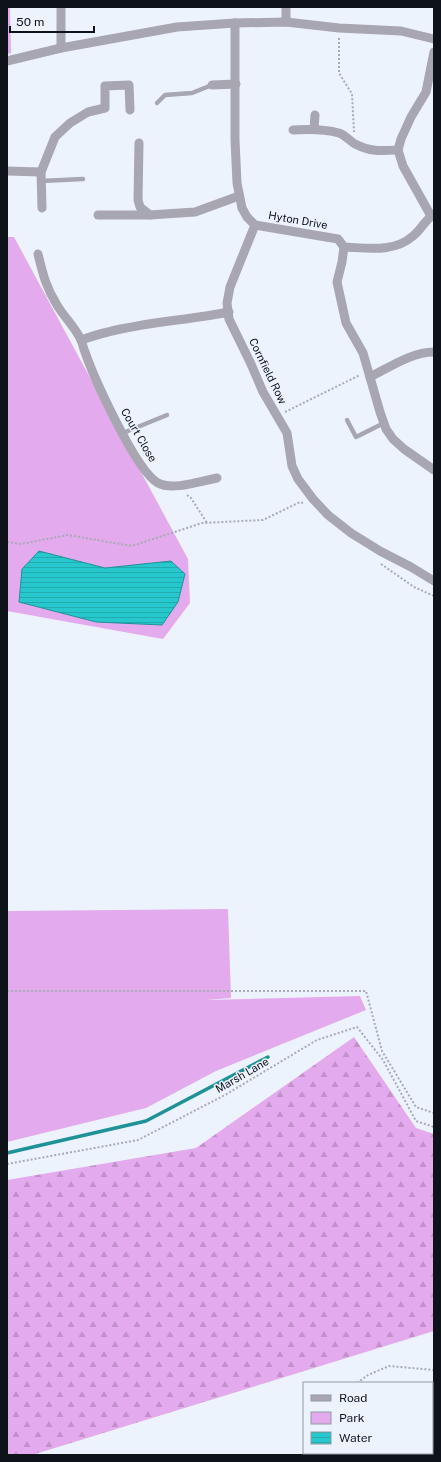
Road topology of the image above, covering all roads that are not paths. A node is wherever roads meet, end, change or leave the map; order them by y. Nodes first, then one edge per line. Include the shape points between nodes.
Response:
1 (62, 7) edge
2 (286, 7) edge
3 (286, 22) junction
4 (235, 23) junction
5 (434, 37) edge
6 (61, 48) junction
7 (434, 52) edge
8 (7, 61) edge
9 (236, 84) junction
10 (212, 85) joint
11 (430, 93) edge
12 (156, 103) dead end
13 (130, 110) dead end
14 (315, 115) dead end
15 (314, 129) junction
16 (293, 130) dead end
17 (139, 143) dead end
18 (398, 150) junction
19 (7, 171) edge
20 (41, 177) junction
21 (83, 179) dead end
22 (239, 196) junction
23 (42, 208) dead end
24 (98, 215) dead end
25 (150, 215) junction
26 (432, 215) edge
27 (255, 225) junction
28 (344, 247) junction
29 (38, 254) dead end
30 (229, 312) junction
31 (81, 340) junction
32 (434, 352) edge
33 (369, 374) junction
34 (167, 416) dead end
35 (347, 420) dead end
36 (384, 424) junction
37 (123, 433) junction
38 (434, 470) edge
39 (217, 478) dead end
40 (434, 581) edge

1 - 6 street
2 - 3 street
3 - 4 street
3 - 5 street via 339,28 401,30
4 - 6 street via 177,27
4 - 9 street, Hyton Drive
6 - 8 street
7 - 11 street
9 - 10 street
9 - 22 street, Hyton Drive via 235,140
10 - 12 lane via 192,93 165,95
11 - 18 street via 411,118
13 - 20 street via 129,85 105,86 105,108 88,112 70,123 55,137
14 - 15 street
15 - 16 street
15 - 18 street via 341,134 372,151
17 - 25 street via 138,200 140,207
18 - 26 street via 403,166
19 - 20 street
20 - 21 lane
20 - 23 street
22 - 25 street via 195,212
22 - 27 street, Hyton Drive via 242,208
24 - 25 street
26 - 28 street via 413,236 400,244 383,249
27 - 28 street, Hyton Drive via 338,239
27 - 30 street, Cornfield Row via 230,287 227,303
28 - 33 street via 337,282 346,322 363,353
29 - 31 street, Court Close via 45,283 57,306
30 - 31 street via 108,332
30 - 40 street, Cornfield Row via 263,392 287,433 292,466 313,499 351,533
31 - 37 street, Court Close via 102,392
32 - 33 street via 426,352
33 - 36 street
34 - 37 lane
35 - 36 lane via 356,437
36 - 38 street via 393,440
37 - 39 street, Court Close via 135,456 151,478 160,484 175,486

